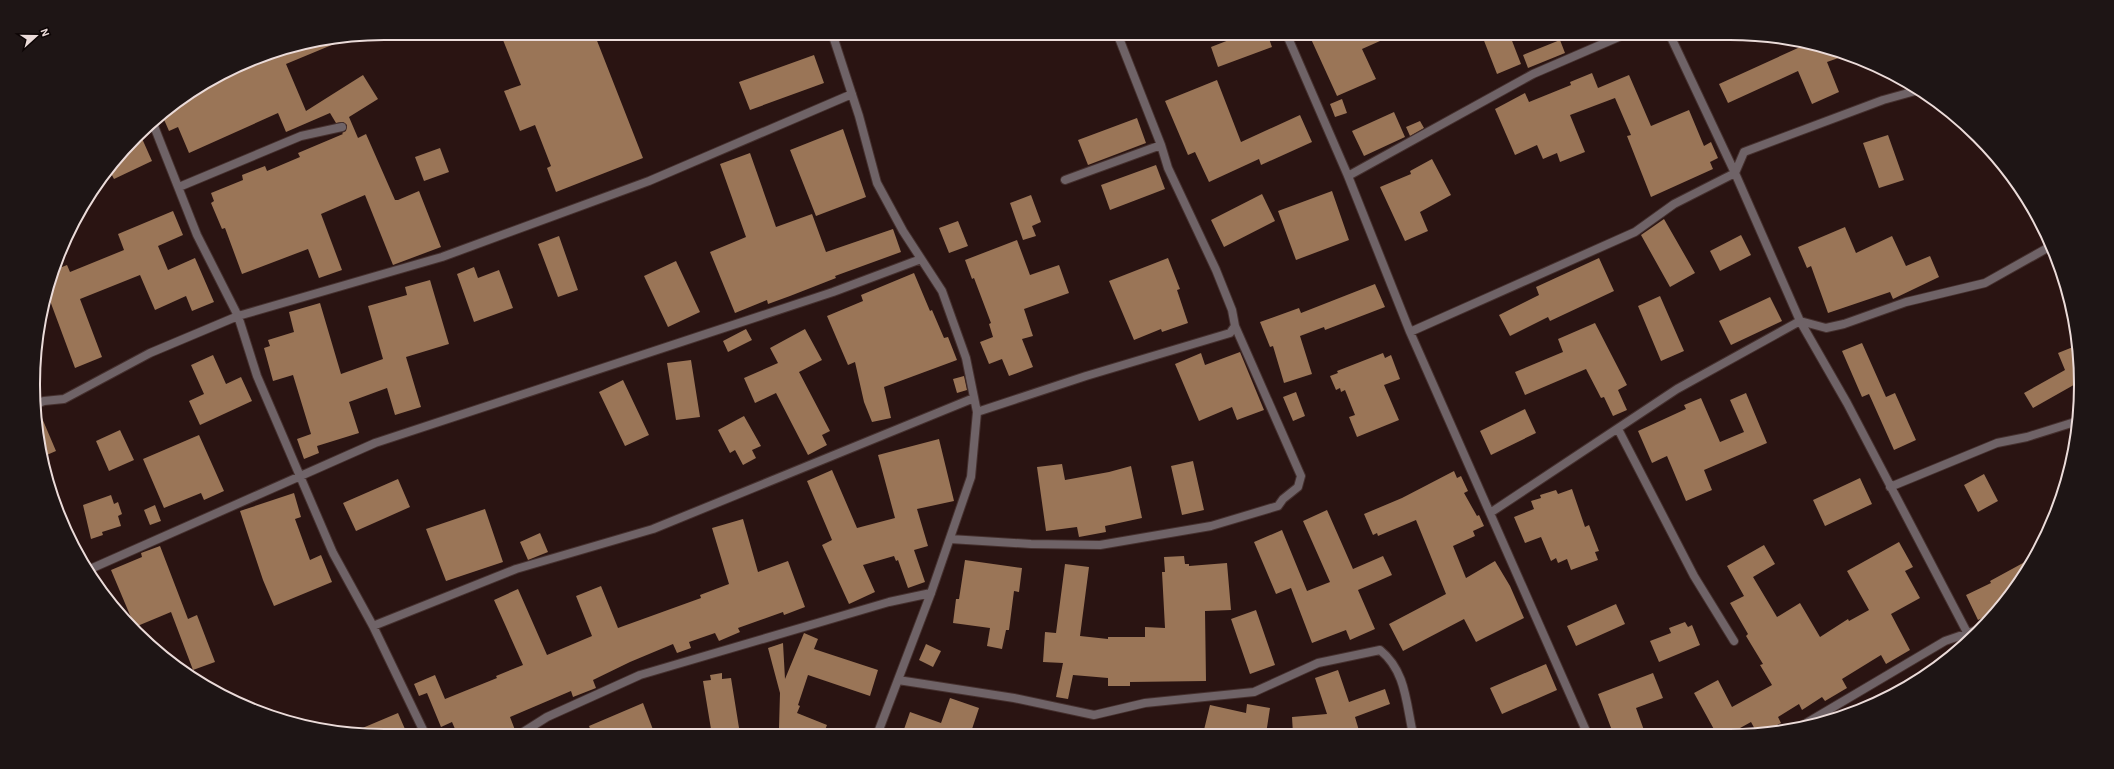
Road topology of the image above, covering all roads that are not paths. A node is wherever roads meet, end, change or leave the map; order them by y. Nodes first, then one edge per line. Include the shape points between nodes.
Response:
1 (834, 40) edge
2 (1120, 40) edge
3 (1289, 40) edge
4 (1612, 40) edge
5 (1671, 40) edge
6 (1912, 92) edge
7 (852, 94) junction
8 (155, 127) edge
9 (342, 127) dead end
10 (1162, 145) junction
11 (1735, 173) junction
12 (1348, 176) junction
13 (1065, 180) dead end
14 (179, 187) junction
15 (2046, 249) edge
16 (921, 258) junction
17 (238, 316) junction
18 (1800, 320) junction
19 (1235, 326) junction
20 (1410, 332) junction
21 (974, 398) junction
22 (41, 402) edge
23 (977, 412) junction
24 (2072, 423) edge
25 (1618, 428) junction
26 (301, 478) junction
27 (1890, 487) junction
28 (1490, 513) junction
29 (950, 539) junction
30 (93, 568) edge
31 (931, 593) junction
32 (373, 626) junction
33 (1968, 633) edge
34 (1965, 636) edge
35 (1734, 641) dead end
36 (898, 680) junction
37 (1815, 718) edge
38 (423, 729) edge
39 (528, 729) edge
40 (879, 729) edge
41 (1412, 729) edge
42 (1586, 729) edge

1 - 7 street
2 - 10 street
3 - 12 street
4 - 12 street via 1533,74
5 - 11 street
6 - 11 street via 1883,100 1744,152
7 - 16 street via 877,183
7 - 17 street via 649,181 442,257
8 - 14 street
9 - 14 street via 301,136
10 - 13 street
10 - 19 street via 1168,168 1216,270 1232,310
11 - 18 street
11 - 20 street via 1674,204 1635,232
12 - 20 street
14 - 17 street via 197,235
15 - 18 street via 1985,283 1906,302 1844,324 1826,328
16 - 21 street via 942,291 966,358
16 - 26 street via 833,292 376,444
17 - 22 street via 150,353 64,399
17 - 26 street via 257,376
18 - 25 street via 1677,389
18 - 27 street
19 - 23 street via 1230,333
19 - 29 street via 1301,476 1298,487 1278,506 1211,526 1100,545
20 - 28 street
21 - 23 street
21 - 32 street via 653,529 516,569
23 - 29 street via 971,477
24 - 27 street via 1997,443
25 - 28 street
25 - 35 street via 1694,576
26 - 30 street
26 - 32 street via 334,553
27 - 33 street
28 - 42 street
29 - 31 street
31 - 36 street
31 - 39 street via 889,602 640,675 547,717
32 - 38 street
34 - 37 street via 1945,641
36 - 40 street
36 - 41 street via 1014,698 1094,715 1145,703 1254,692 1318,663 1380,650 1391,659 1400,673

